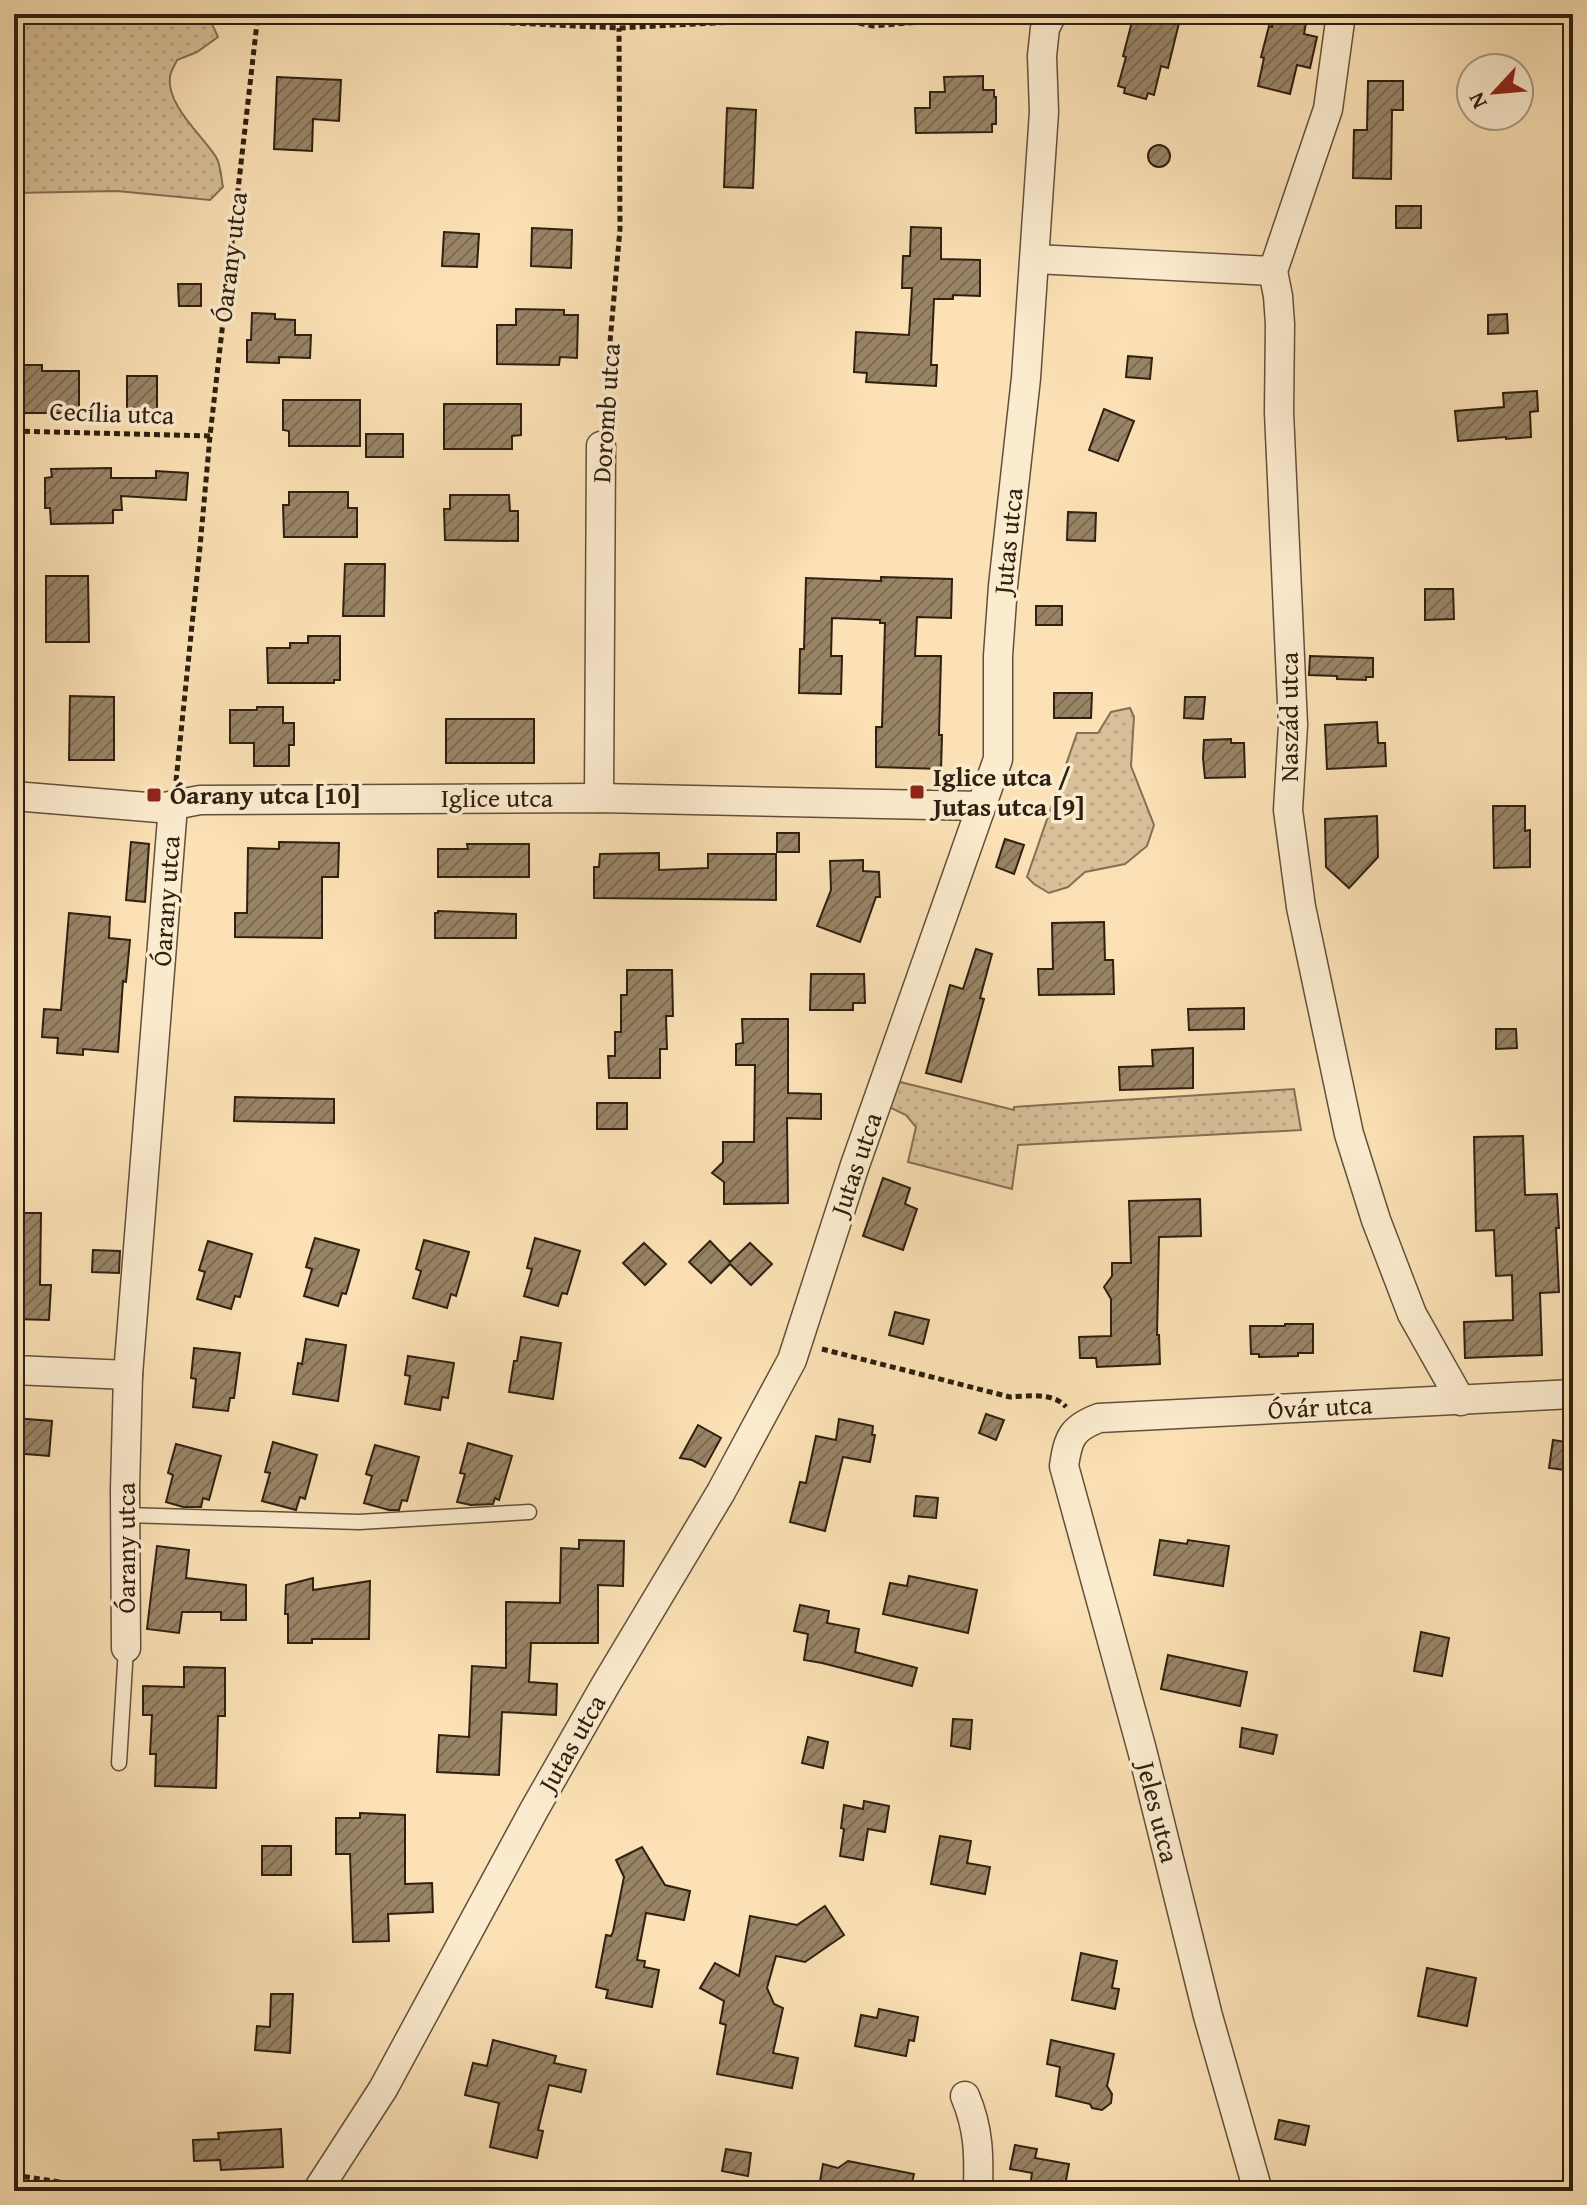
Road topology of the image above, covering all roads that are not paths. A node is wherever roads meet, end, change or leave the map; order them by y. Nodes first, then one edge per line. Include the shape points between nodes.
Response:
1 (1341, 14) edge
2 (1049, 21) edge
3 (1035, 259) junction
4 (1273, 271) junction
5 (601, 446) road end
6 (14, 796) edge
7 (599, 798) junction
8 (173, 806) junction
9 (981, 806) junction
10 (14, 1370) edge
11 (128, 1375) junction
12 (1573, 1394) edge
13 (1461, 1401) junction
14 (1077, 1429) joint
15 (529, 1512) dead end
16 (126, 1515) junction
17 (126, 1648) joint
18 (119, 1763) dead end
19 (965, 2096) dead end
20 (317, 2191) edge
21 (978, 2191) edge
22 (1258, 2191) edge

1 - 4 street, Naszád utca via 1328,109
2 - 3 street, Jutas utca via 1042,56
3 - 4 street
3 - 9 street, Jutas utca via 999,642 998,759
4 - 13 street, Naszád utca via 1280,324 1293,725 1288,810 1301,907 1349,1134 1376,1220 1412,1314
5 - 7 street, Doromb utca
6 - 8 street, Iglice utca
7 - 8 street, Iglice utca via 200,800
7 - 9 street, Iglice utca
8 - 11 street, Óarany utca
9 - 20 street, Jutas utca via 792,1360 721,1492 534,1810 383,2089
10 - 11 street
11 - 16 street, Óarany utca
12 - 13 street, Óvár utca
13 - 14 street, Óvár utca via 1099,1418
14 - 22 street, Jeles utca via 1064,1466
15 - 16 lane via 359,1522
16 - 17 street, Óarany utca
17 - 18 lane
19 - 21 street via 980,2150

